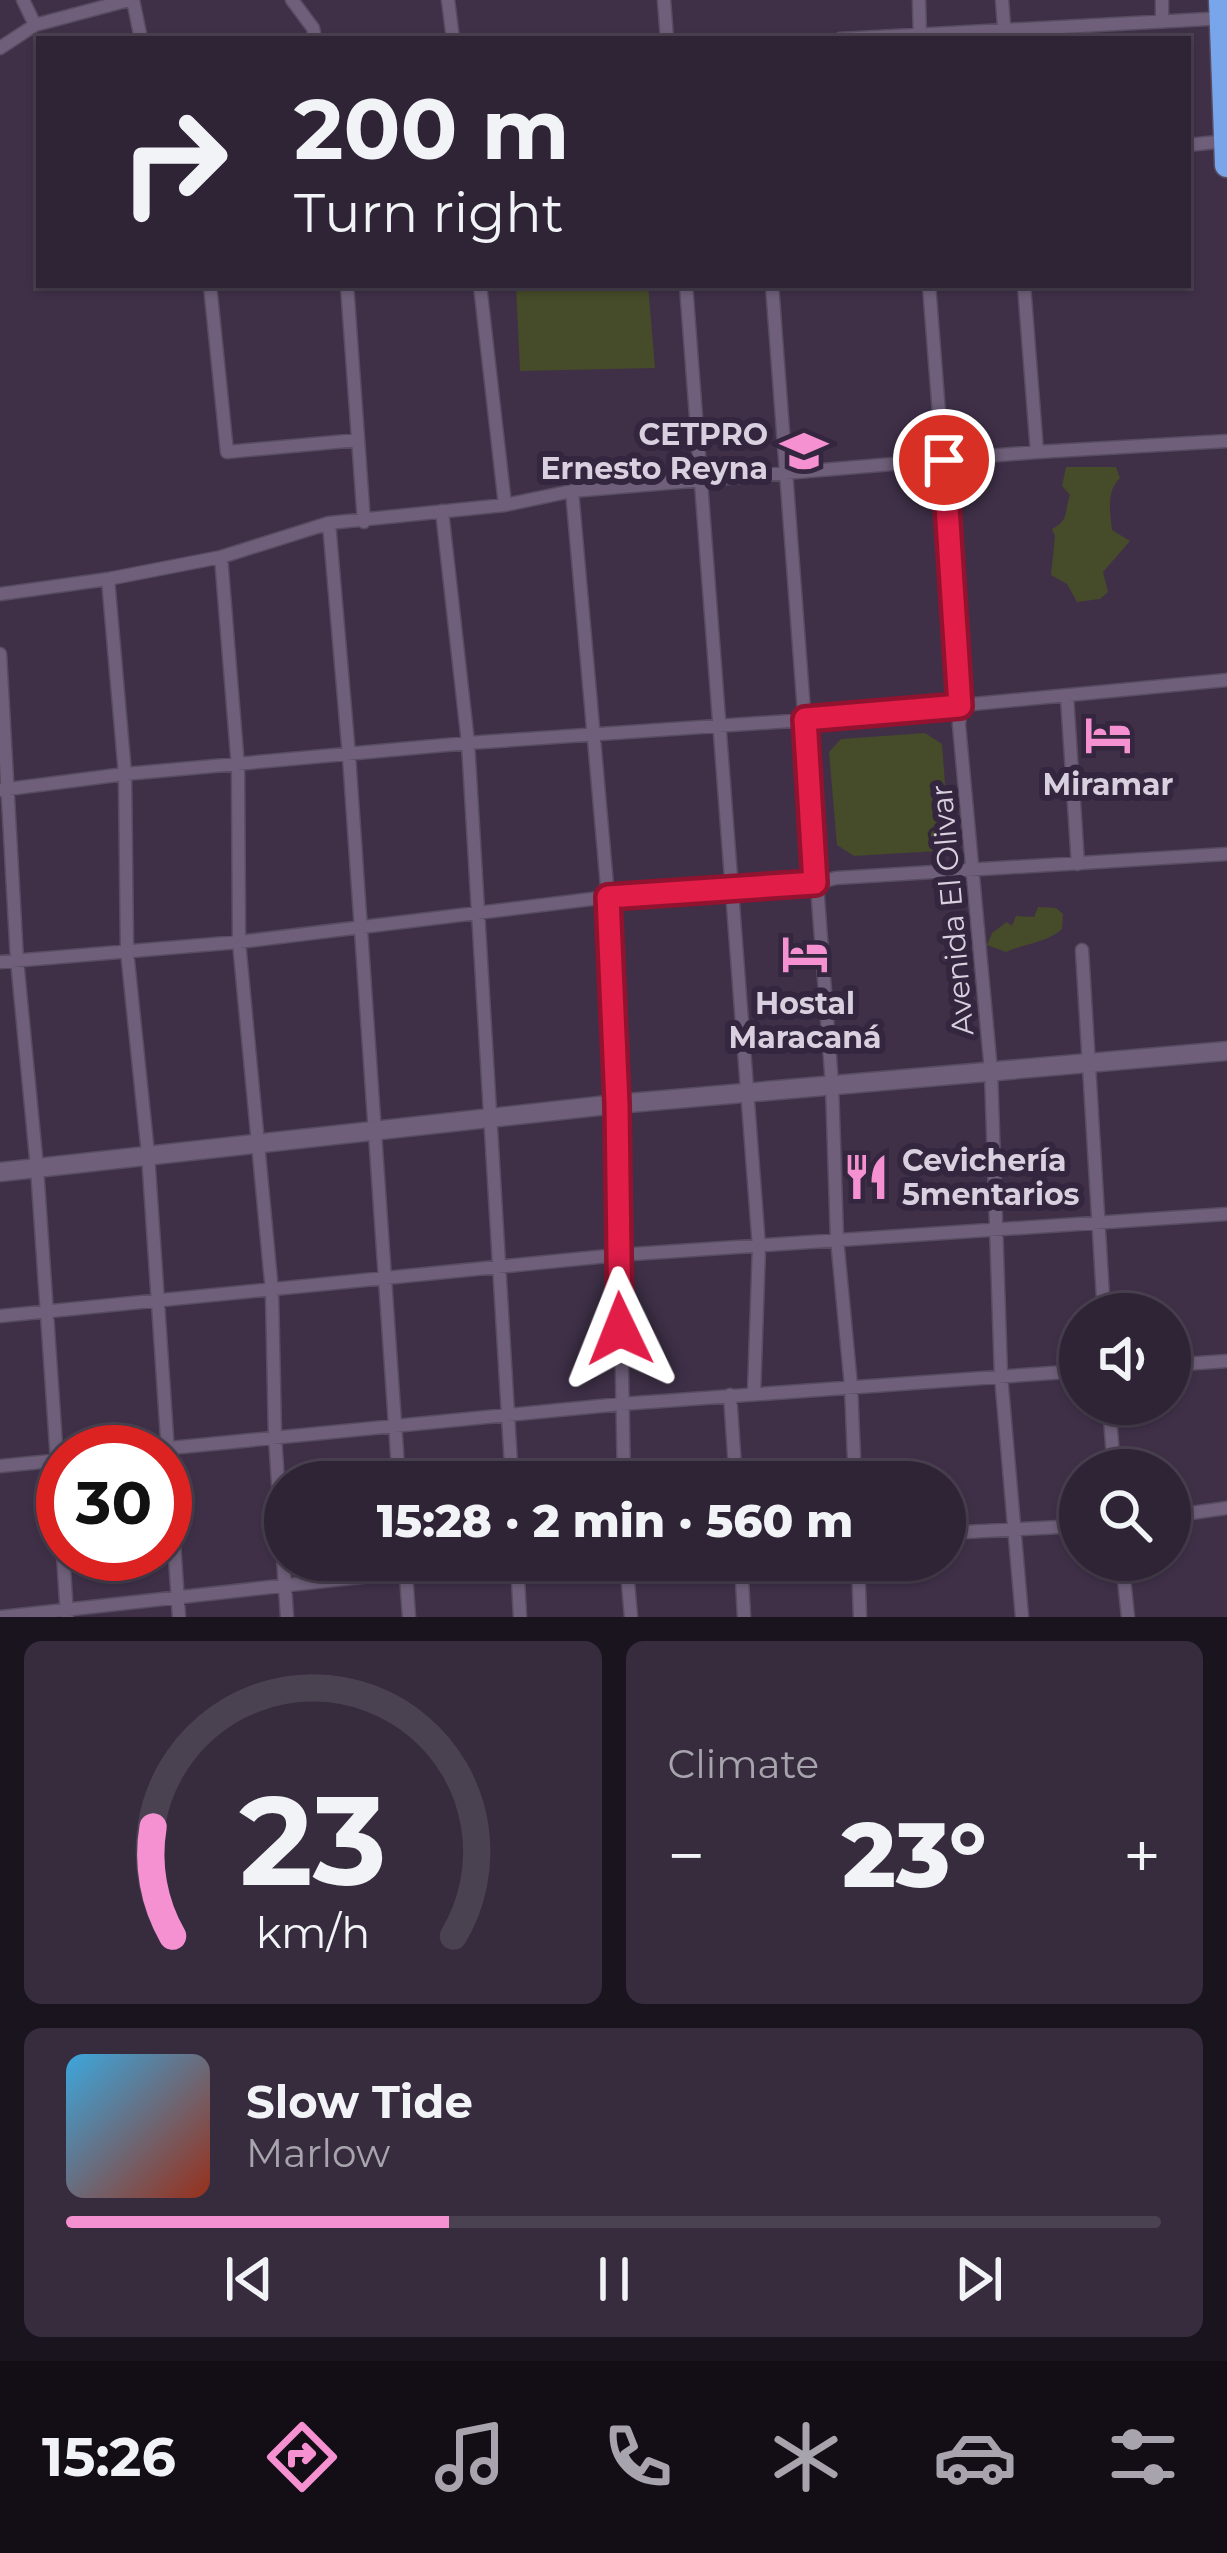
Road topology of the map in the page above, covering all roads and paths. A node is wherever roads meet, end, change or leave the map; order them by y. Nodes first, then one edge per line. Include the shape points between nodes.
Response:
1 (23, 0) edge
2 (131, 0) edge
3 (292, 0) edge
4 (448, 0) edge
5 (664, 0) edge
6 (919, 0) edge
7 (1002, 0) edge
8 (1162, 0) edge
9 (1223, 12) edge
10 (1162, 21) junction
11 (35, 25) junction
12 (1004, 34) edge
13 (140, 36) edge
14 (315, 36) edge
15 (453, 36) edge
16 (668, 36) edge
17 (920, 36) edge
18 (948, 36) edge
19 (0, 48) edge
20 (1227, 141) edge
21 (1191, 145) edge
22 (1227, 166) edge
23 (210, 288) edge
24 (347, 288) edge
25 (480, 288) edge
26 (686, 288) edge
27 (772, 288) edge
28 (929, 288) edge
29 (1024, 288) edge
30 (358, 440) junction
31 (1227, 442) edge
32 (1036, 452) junction
33 (944, 460) junction
34 (789, 471) junction
35 (700, 478) junction
36 (572, 491) junction
37 (505, 506) junction
38 (442, 511) junction
39 (364, 522) junction
40 (329, 524) junction
41 (221, 557) junction
42 (108, 579) junction
43 (0, 593) edge
44 (0, 654) edge
45 (1227, 680) edge
46 (1066, 697) junction
47 (960, 706) junction
48 (805, 719) junction
49 (721, 726) junction
50 (595, 734) junction
51 (468, 743) junction
52 (350, 756) junction
53 (238, 767) junction
54 (125, 774) junction
55 (5, 790) edge
56 (1227, 854) edge
57 (1078, 864) junction
58 (972, 870) junction
59 (815, 883) junction
60 (732, 890) junction
61 (608, 897) junction
62 (478, 913) junction
63 (360, 927) junction
64 (239, 942) junction
65 (1082, 950) dead end
66 (127, 951) junction
67 (17, 960) junction
68 (0, 962) edge
69 (1227, 1051) edge
70 (1090, 1063) junction
71 (991, 1071) junction
72 (832, 1085) junction
73 (746, 1093) junction
74 (617, 1104) junction
75 (490, 1120) junction
76 (373, 1133) junction
77 (257, 1144) junction
78 (148, 1154) junction
79 (37, 1168) junction
80 (0, 1172) edge
81 (1227, 1214) edge
82 (1100, 1222) junction
83 (995, 1228) junction
84 (837, 1239) junction
85 (759, 1247) junction
86 (617, 1255) junction
87 (502, 1266) junction
88 (384, 1279) junction
89 (272, 1292) junction
90 (1103, 1293) edge
91 (157, 1300) junction
92 (46, 1311) junction
93 (0, 1316) edge
94 (1227, 1361) edge
95 (1191, 1364) edge
96 (1059, 1372) edge
97 (1000, 1376) junction
98 (851, 1386) junction
99 (754, 1393) junction
100 (730, 1395) junction
101 (621, 1404) junction
102 (509, 1417) junction
103 (57, 1425) edge
104 (167, 1425) edge
105 (394, 1427) junction
106 (275, 1437) junction
107 (192, 1445) edge
108 (397, 1461) edge
109 (511, 1461) edge
110 (623, 1461) edge
111 (735, 1461) edge
112 (854, 1461) edge
113 (36, 1463) edge
114 (0, 1466) edge
115 (1227, 1508) edge
116 (1191, 1513) edge
117 (1059, 1528) edge
118 (1016, 1531) junction
119 (966, 1532) edge
120 (65, 1581) edge
121 (177, 1581) edge
122 (314, 1581) edge
123 (407, 1581) edge
124 (518, 1581) edge
125 (628, 1581) edge
126 (742, 1581) edge
127 (859, 1581) edge
128 (1124, 1581) edge
129 (284, 1586) junction
130 (178, 1598) junction
131 (67, 1614) edge
132 (1, 1617) edge
133 (179, 1617) edge
134 (286, 1617) edge
135 (409, 1617) edge
136 (520, 1617) edge
137 (631, 1617) edge
138 (744, 1617) edge
139 (860, 1617) edge
140 (1022, 1617) edge
141 (1128, 1617) edge

1 - 11 street
2 - 11 street
2 - 13 street
3 - 14 street
4 - 15 street
5 - 16 street
6 - 17 street
7 - 12 street
8 - 10 street
9 - 10 street
9 - 20 highway
10 - 12 street
11 - 19 street
12 - 18 street
20 - 21 street
20 - 22 highway
23 - 30 street via 227,452
24 - 30 street
25 - 37 street
26 - 35 street
27 - 34 street
28 - 33 street, Avenida El Olivar
29 - 32 street
30 - 39 street
31 - 32 street
32 - 33 street
33 - 34 street
33 - 47 street, Avenida El Olivar
34 - 35 street
34 - 48 street
35 - 36 street
35 - 49 street
36 - 37 street
36 - 50 street
37 - 38 street
38 - 39 street
38 - 51 street
39 - 40 street
40 - 41 street
40 - 52 street
41 - 42 street
41 - 53 street
42 - 43 street
42 - 54 street
44 - 55 street
45 - 46 street
46 - 47 street
46 - 57 street
47 - 48 street
47 - 58 street, Avenida El Olivar
48 - 49 street
48 - 59 street
49 - 50 street
49 - 60 street
50 - 51 street
50 - 61 street
51 - 52 street
51 - 62 street
52 - 53 street
52 - 63 street
53 - 54 street
53 - 64 street
54 - 55 street
54 - 66 street
55 - 67 street
56 - 57 street
57 - 58 street
58 - 59 street
58 - 71 street, Avenida El Olivar
59 - 60 street
59 - 72 street
60 - 61 street
60 - 73 street
61 - 62 street
61 - 74 street
62 - 63 street
62 - 75 street
63 - 64 street
63 - 76 street
64 - 66 street
64 - 77 street
65 - 70 street
66 - 67 street
66 - 78 street
67 - 68 street
67 - 79 street
69 - 70 street
70 - 71 street
70 - 82 street
71 - 72 street
71 - 83 street, Avenida El Olivar
72 - 73 street
72 - 84 street
73 - 74 street
73 - 85 street
74 - 75 street
74 - 86 street
75 - 76 street
75 - 87 street
76 - 77 street
76 - 88 street
77 - 78 street
77 - 89 street
78 - 79 street
78 - 91 street
79 - 80 street
79 - 92 street
81 - 82 street
82 - 83 street
82 - 90 street
83 - 84 street
83 - 97 street, Avenida El Olivar
84 - 85 street
84 - 98 street
85 - 86 street
85 - 99 street
86 - 87 street
86 - 101 street
87 - 88 street
87 - 102 street
88 - 89 street
88 - 105 street
89 - 91 street
89 - 106 street
91 - 92 street
91 - 104 street
92 - 93 street
92 - 103 street
94 - 95 street
96 - 97 street
97 - 98 street
97 - 118 street, Avenida El Olivar
98 - 99 street
98 - 112 street
99 - 100 street
100 - 101 street
100 - 111 street
101 - 102 street
101 - 110 street
102 - 105 street
102 - 109 street
105 - 106 street
105 - 108 street
106 - 107 street
106 - 129 street
113 - 114 street
115 - 116 street
117 - 118 street
118 - 119 street
118 - 140 street, Avenida El Olivar
120 - 131 street
121 - 130 street
122 - 129 street
123 - 135 street
124 - 136 street
125 - 137 street
126 - 138 street
127 - 139 street
128 - 141 street
129 - 130 street
129 - 134 street
130 - 131 street
130 - 133 street
131 - 132 street

